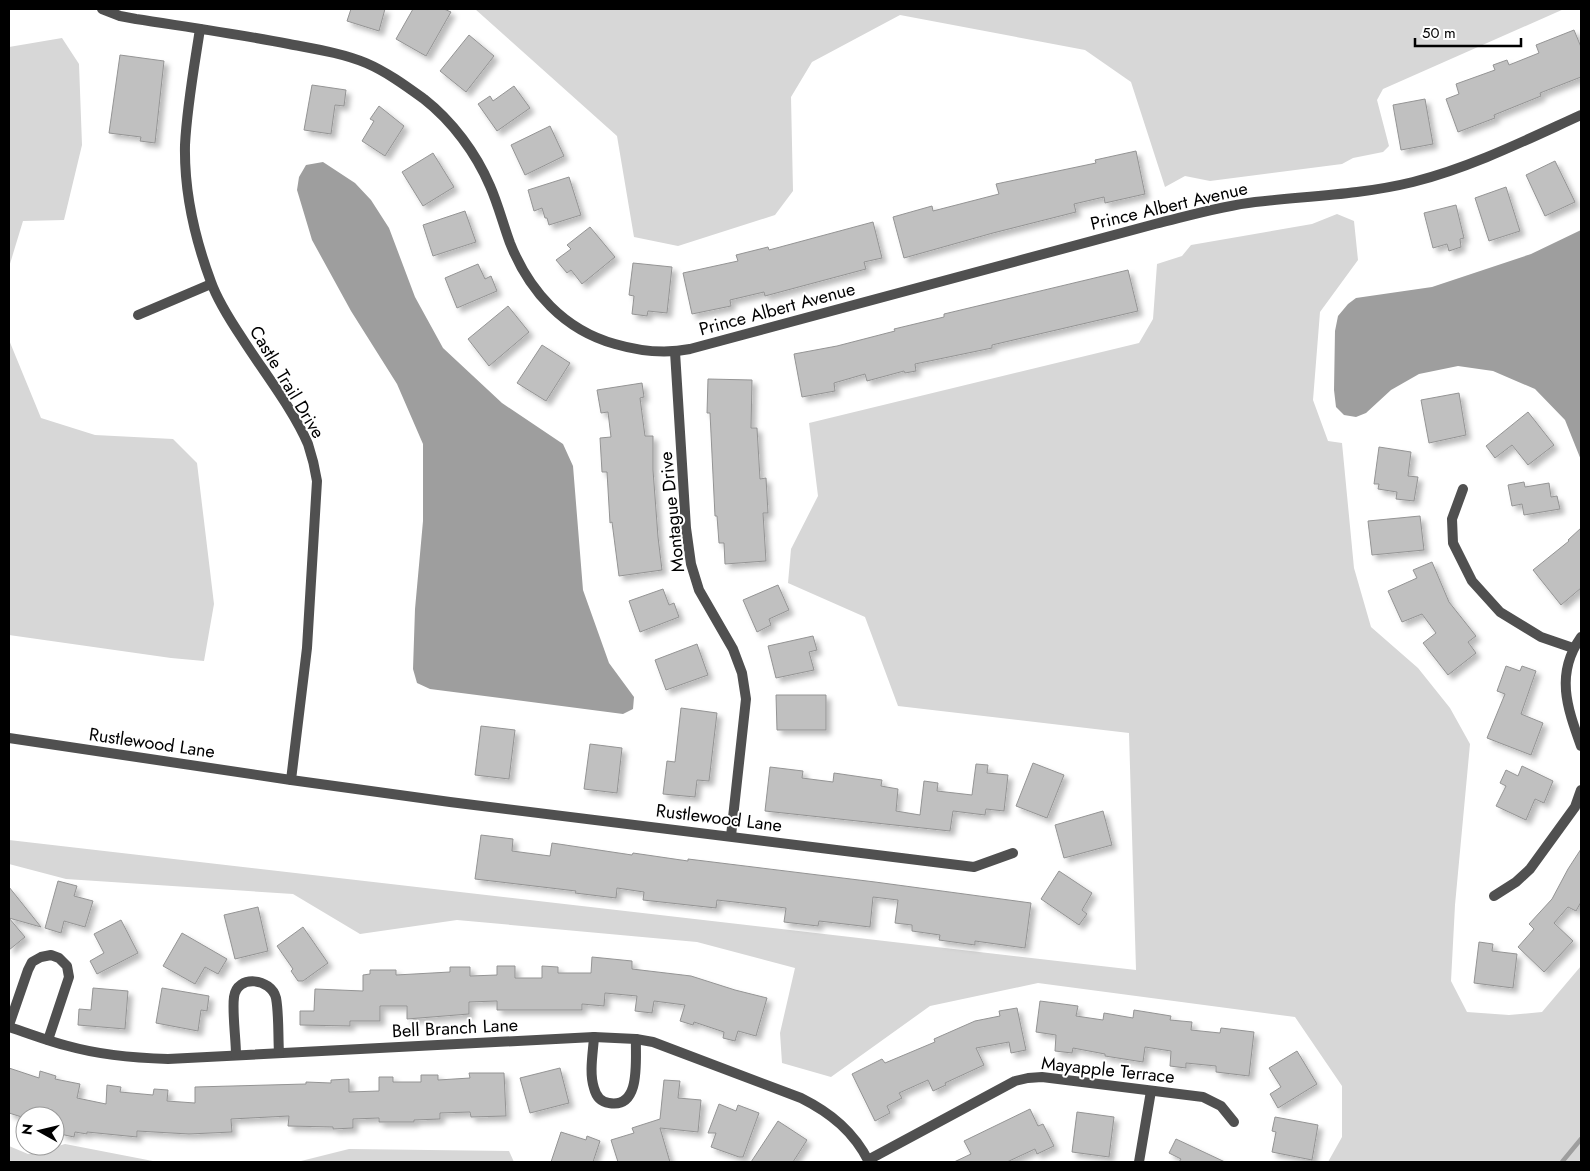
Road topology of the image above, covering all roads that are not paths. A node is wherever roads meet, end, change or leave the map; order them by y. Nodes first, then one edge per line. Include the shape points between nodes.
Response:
1 (102, 9) edge
2 (200, 29) junction
3 (1581, 115) edge
4 (211, 284) junction
5 (138, 315) dead end
6 (675, 352) junction
7 (1463, 489) dead end
8 (1581, 637) edge
9 (1573, 648) junction
10 (9, 738) edge
11 (1581, 746) edge
12 (291, 780) junction
13 (1581, 790) edge
14 (732, 836) junction
15 (1013, 854) dead end
16 (1494, 896) dead end
17 (9, 1026) edge
18 (594, 1037) junction
19 (636, 1039) junction
20 (48, 1040) junction
21 (279, 1052) junction
22 (236, 1055) junction
23 (1150, 1090) junction
24 (1234, 1122) dead end
25 (869, 1161) edge
26 (1139, 1162) edge

1 - 2 street, Prince Albert Avenue via 136,20
2 - 4 street, Castle Trail Drive via 188,105 186,182
2 - 6 street, Prince Albert Avenue via 328,51 366,63 395,79 450,123 472,153 490,186 522,269 543,300 570,323 600,340 630,348
3 - 6 street, Prince Albert Avenue via 1473,164 1413,182 1352,194 1253,202 1214,210
4 - 5 street
4 - 12 street, Castle Trail Drive via 307,442 317,481 306,648
6 - 14 street, Montague Drive via 691,564 698,590 733,650 742,673 746,699
7 - 9 street via 1452,519 1453,543 1472,581 1500,612 1542,637
8 - 9 street
9 - 11 street via 1565,692
10 - 12 street, Rustlewood Lane
12 - 14 street, Rustlewood Lane
13 - 16 street via 1574,807 1530,869
14 - 15 street, Rustlewood Lane via 974,867
17 - 20 street, Bell Branch Lane
17 - 20 street via 32,962 41,957 60,958 68,966 70,977
18 - 19 street, Bell Branch Lane
18 - 19 street via 593,1086 599,1098 618,1104 628,1099 633,1089
18 - 21 street, Bell Branch Lane
19 - 25 street, Bell Branch Lane via 676,1050 819,1107 843,1125
20 - 22 street, Bell Branch Lane via 93,1052 134,1058 168,1060
21 - 22 street, Bell Branch Lane
21 - 22 street via 276,997 269,986 247,981 239,986 234,996
23 - 24 street, Mayapple Terrace via 1212,1100 1229,1113
23 - 25 street, Mayapple Terrace via 1042,1078 1015,1081
23 - 26 street

